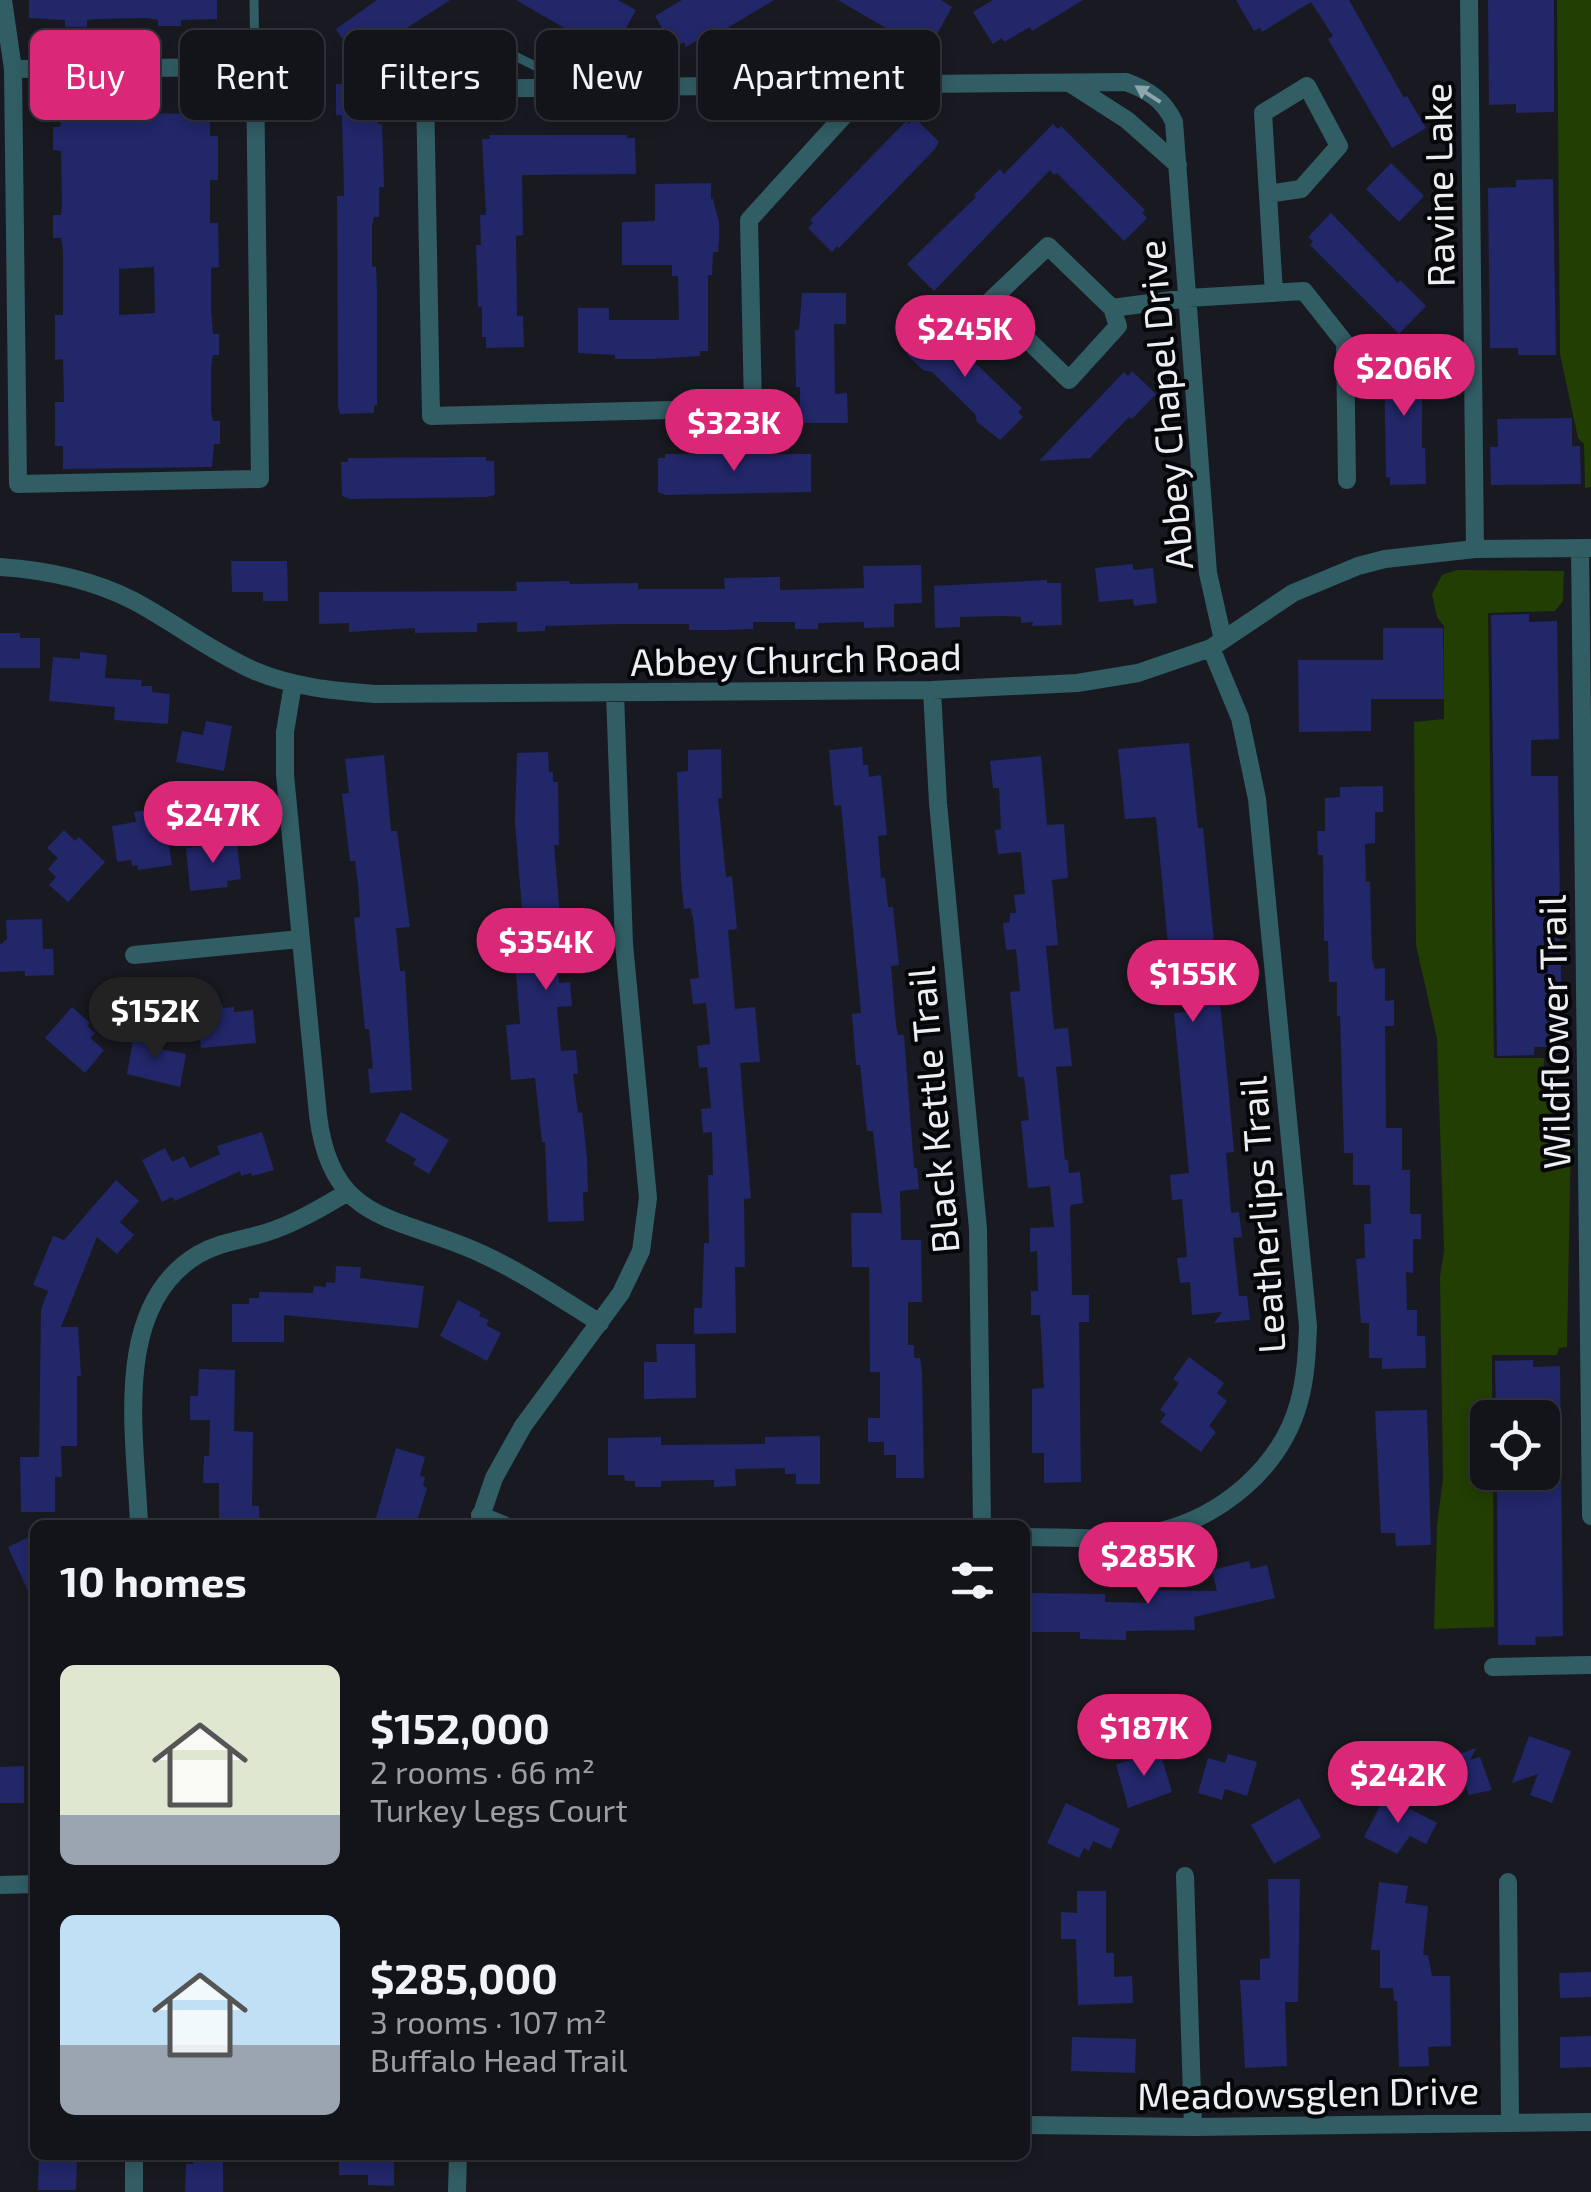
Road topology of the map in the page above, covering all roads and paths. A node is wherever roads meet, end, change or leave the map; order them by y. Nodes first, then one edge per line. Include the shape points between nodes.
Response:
1 (3, 0) edge
2 (254, 0) edge
3 (1468, 0) edge
4 (254, 30) edge
5 (180, 68) edge
6 (13, 69) junction
7 (1070, 83) junction
8 (940, 85) edge
9 (256, 120) edge
10 (425, 120) edge
11 (840, 120) edge
12 (1178, 165) junction
13 (1268, 194) junction
14 (1274, 293) junction
15 (1188, 298) junction
16 (1112, 308) junction
17 (1347, 480) dead end
18 (1586, 548) edge
19 (1476, 549) junction
20 (0, 567) edge
21 (1218, 644) junction
22 (292, 684) junction
23 (932, 690) junction
24 (614, 693) junction
25 (300, 939) junction
26 (134, 954) dead end
27 (348, 1192) junction
28 (600, 1323) junction
29 (1589, 1340) edge
30 (1591, 1516) edge
31 (139, 1520) edge
32 (479, 1520) edge
33 (982, 1520) edge
34 (1030, 1538) edge
35 (1591, 1665) edge
36 (1493, 1667) dead end
37 (1185, 1876) dead end
38 (1508, 1882) dead end
39 (0, 1884) edge
40 (30, 1884) edge
41 (1510, 2122) junction
42 (1591, 2122) edge
43 (1030, 2125) edge
44 (1193, 2127) junction
45 (134, 2160) edge
46 (458, 2160) edge
47 (134, 2192) edge
48 (457, 2192) edge

1 - 6 street
2 - 4 lane
3 - 19 street, Ravine Lake
5 - 6 street
6 - 9 street via 18,484 260,479
7 - 8 street, Abbey Chapel Drive
7 - 12 street
12 -> 7 street, Abbey Chapel Drive via 1174,122 1160,100 1126,82
10 - 11 street via 431,416 753,408 749,220
12 - 15 street, Abbey Chapel Drive
13 - 13 street via 1301,189 1339,146 1307,86 1264,113
13 - 14 street
14 - 15 street
14 - 17 street via 1304,291 1345,343
15 - 16 street
15 - 21 street, Abbey Chapel Drive
16 - 16 street via 1118,326 1069,380 989,302 1048,246
18 - 19 street, Abbey Church Road
18 - 29 street, Wildflower Trail
19 - 21 street, Abbey Church Road via 1358,566 1293,594
20 - 22 street, Abbey Church Road via 90,582 225,657
21 - 23 street, Abbey Church Road via 1102,680
21 - 34 street, Leatherlips Trail via 1257,799 1308,1326 1299,1405 1258,1475 1194,1520 1118,1538
22 - 24 street, Abbey Church Road via 376,694
22 - 25 street via 286,775
23 - 24 street, Abbey Church Road
23 - 33 street, Black Kettle Trail via 978,1229
24 - 28 street via 624,944 648,1198 632,1275
25 - 26 street
25 - 27 street via 322,1145
27 - 28 street via 377,1216 516,1270
27 - 31 street via 266,1233 200,1254 162,1287 147,1312 134,1368
28 - 32 street via 523,1426
29 - 30 street, Wildflower Trail
35 - 36 street
37 - 44 street
38 - 41 street
39 - 40 street
41 - 42 street, Meadowsglen Drive
41 - 44 street, Meadowsglen Drive
43 - 44 street, Meadowsglen Drive
45 - 47 street
46 - 48 street

